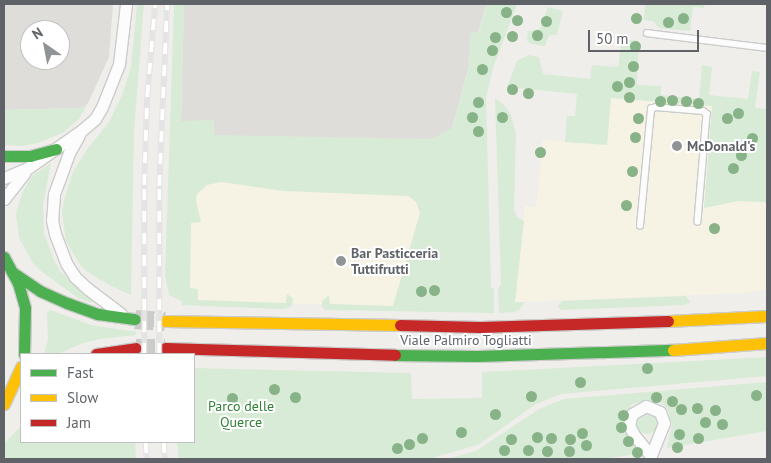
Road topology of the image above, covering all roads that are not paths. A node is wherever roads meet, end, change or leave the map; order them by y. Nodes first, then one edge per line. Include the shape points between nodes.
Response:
1 (126, 4) edge
2 (647, 33) dead end
3 (767, 48) edge
4 (82, 130) junction
5 (56, 149) junction
6 (4, 156) edge
7 (28, 168) junction
8 (4, 178) edge
9 (4, 199) edge
10 (698, 222) dead end
11 (640, 226) dead end
12 (4, 257) edge
13 (12, 272) junction
14 (767, 316) edge
15 (131, 319) joint
16 (165, 321) tunnel mouth
17 (767, 343) edge
18 (136, 348) tunnel mouth
19 (165, 348) tunnel mouth
20 (24, 353) edge
21 (103, 353) edge
22 (20, 369) edge
23 (20, 397) edge
24 (4, 404) edge
25 (4, 409) edge

1 - 4 street via 120,64 102,107 95,119
2 - 3 lane
4 - 5 street
4 - 15 street via 69,153 54,194 52,220 55,234 66,263 75,276
5 - 6 main road via 30,156
5 - 7 street
7 - 8 street
7 - 9 street
10 - 11 lane via 707,114 656,107 651,109
12 - 13 main road
13 - 15 main road via 40,291 67,303 98,314
13 - 20 main road via 25,308
14 - 16 main road, Viale Palmiro Togliatti via 471,327
17 - 19 main road, Viale Palmiro Togliatti via 652,352 477,356
18 - 21 main road
22 - 24 main road
23 - 25 main road

